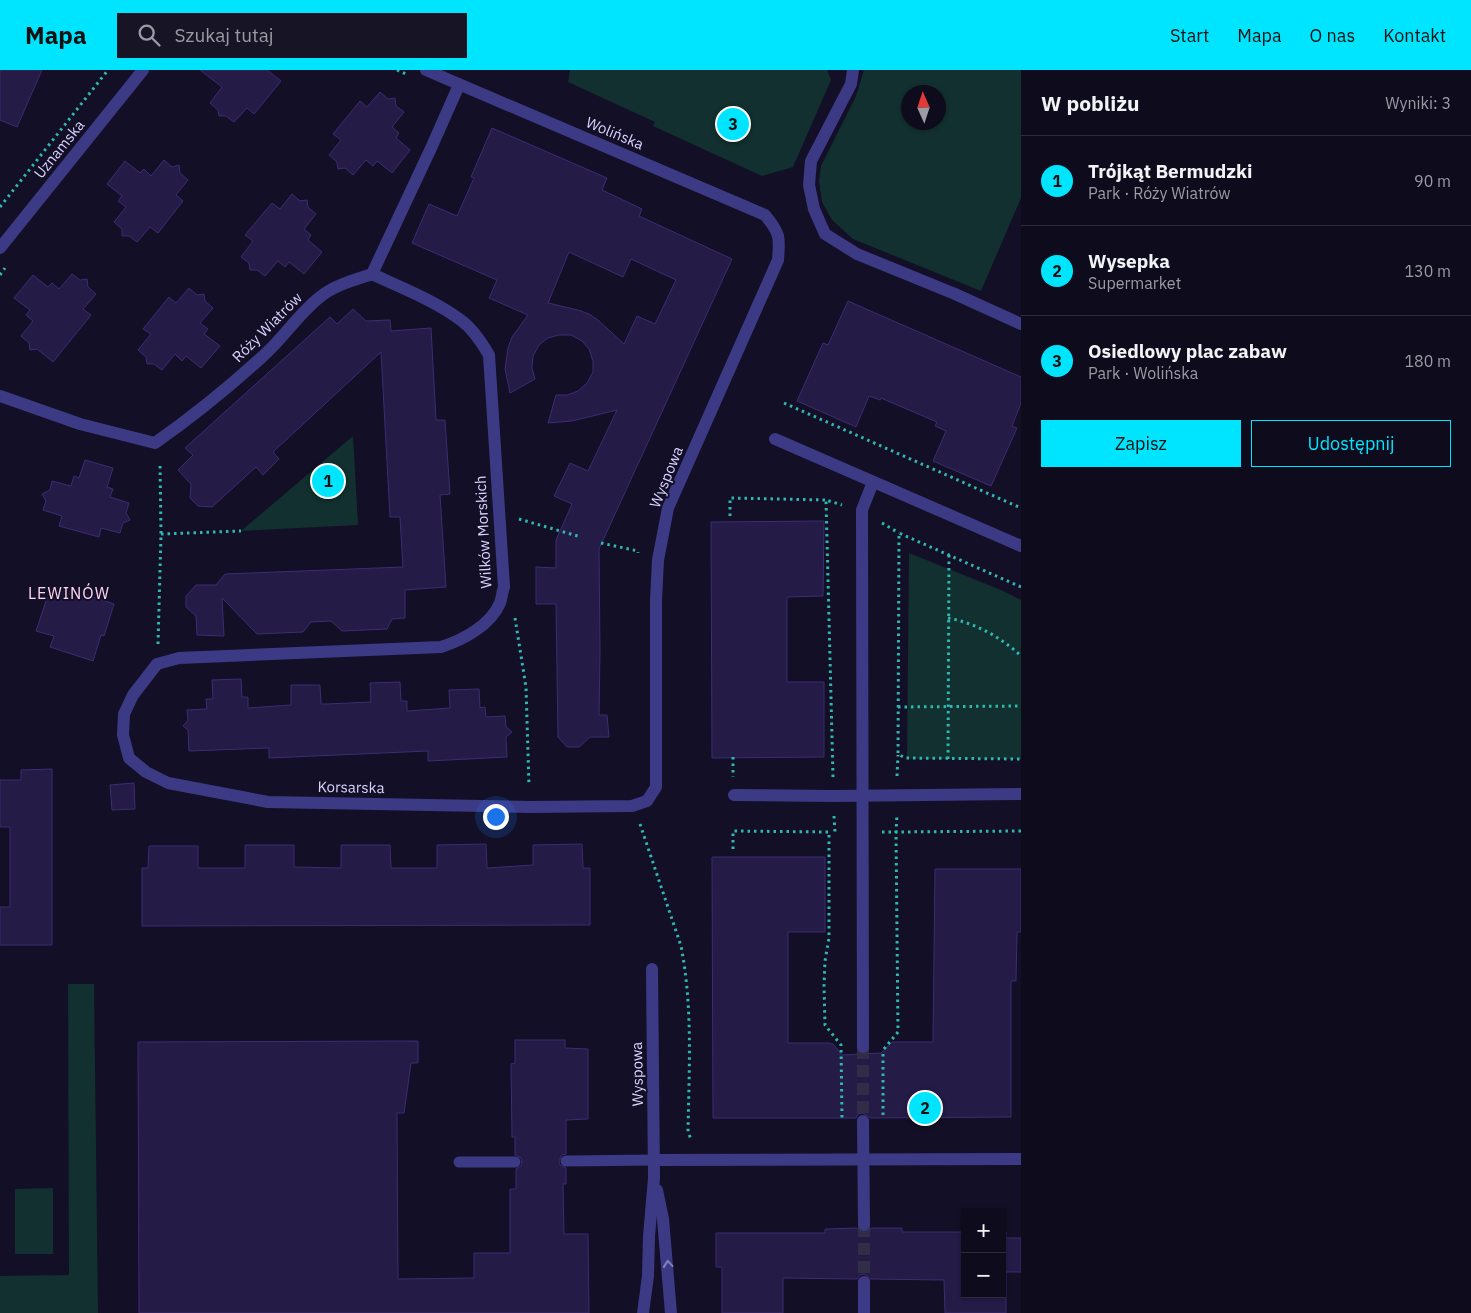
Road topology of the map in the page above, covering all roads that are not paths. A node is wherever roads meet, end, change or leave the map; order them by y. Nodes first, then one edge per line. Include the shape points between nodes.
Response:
1 (143, 70) edge
2 (426, 70) edge
3 (853, 70) edge
4 (459, 85) junction
5 (780, 239) joint
6 (0, 248) edge
7 (372, 274) junction
8 (1021, 324) edge
9 (0, 396) edge
10 (775, 439) dead end
11 (873, 482) junction
12 (1021, 546) edge
13 (133, 695) joint
14 (1021, 794) edge
15 (734, 795) dead end
16 (863, 796) junction
17 (647, 801) joint
18 (652, 969) dead end
19 (863, 1048) tunnel mouth
20 (863, 1121) tunnel mouth
21 (1021, 1159) edge
22 (654, 1160) junction
23 (862, 1160) junction
24 (566, 1161) dead end
25 (460, 1162) dead end
26 (515, 1162) dead end
27 (654, 1178) junction
28 (864, 1226) tunnel mouth
29 (864, 1282) tunnel mouth
30 (643, 1313) edge
31 (671, 1313) edge
32 (864, 1313) edge

1 - 6 street, Uznamska
2 - 4 street, Wolińska
3 - 8 street via 851,84 811,161 809,185 814,209 825,234 856,254
4 - 5 street, Wolińska via 765,215
4 - 7 street
5 - 17 street, Wyspowa via 778,260 668,508 656,590 656,787
7 - 9 street, Róży Wiatrów via 320,296 264,356 155,443 80,424
7 - 13 street, Wilków Morskich via 464,322 489,355 504,587 500,602 492,616 472,632 441,647 179,658 157,664
10 - 11 street
11 - 12 street
11 - 16 street via 862,510
13 - 17 street, Korsarska via 124,714 123,735 129,758 146,772 168,783 268,802 530,807 632,806
14 - 16 street
15 - 16 street
16 - 19 street
18 - 22 street, Wyspowa
20 - 23 street
21 - 23 street
22 - 23 street
22 - 24 lane
22 - 27 street, Wyspowa
23 - 28 street
25 - 26 lane
27 - 30 street, Wyspowa
31 -> 27 street, Wyspowa via 663,1219
29 - 32 street

